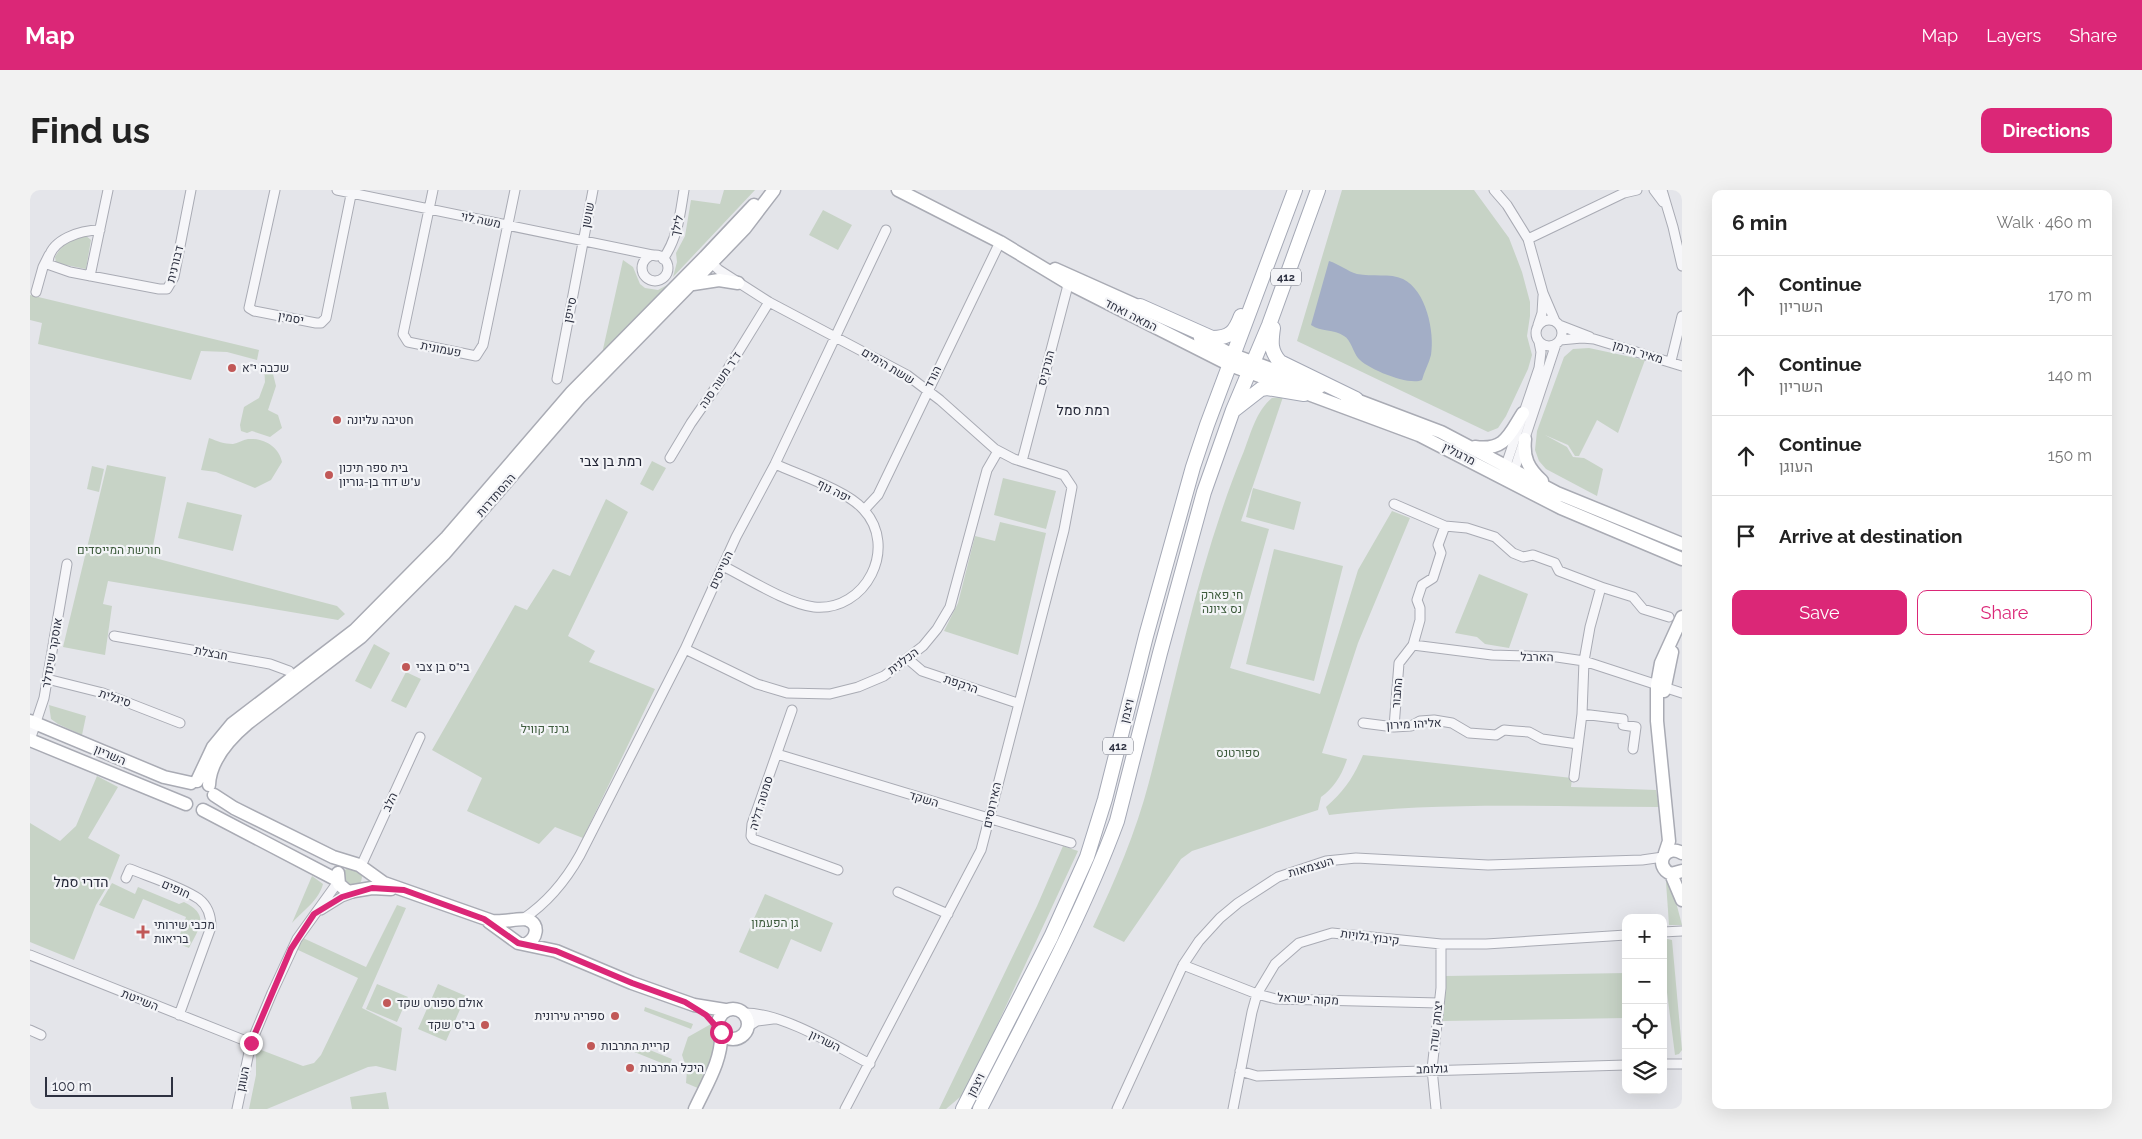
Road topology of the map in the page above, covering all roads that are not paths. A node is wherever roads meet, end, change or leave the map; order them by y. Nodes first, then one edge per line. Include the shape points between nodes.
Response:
1 (108, 190) edge
2 (191, 190) edge
3 (275, 190) edge
4 (337, 190) edge
5 (433, 190) edge
6 (515, 190) edge
7 (593, 190) edge
8 (684, 190) edge
9 (766, 190) edge
10 (774, 190) edge
11 (898, 190) edge
12 (1294, 190) edge
13 (1318, 190) edge
14 (1494, 190) edge
15 (1637, 190) edge
16 (1654, 190) edge
17 (1662, 190) edge
18 (1625, 191) edge
19 (352, 192) edge
20 (1665, 204) junction
21 (429, 209) junction
22 (508, 226) junction
23 (100, 230) junction
24 (886, 230) dead end
25 (1528, 239) junction
26 (583, 241) junction
27 (1000, 242) junction
28 (626, 250) junction
29 (51, 253) junction
30 (660, 257) junction
31 (708, 260) junction
32 (1682, 266) edge
33 (642, 271) junction
34 (90, 276) junction
35 (1068, 279) junction
36 (738, 283) junction
37 (690, 285) junction
38 (1283, 287) junction
39 (36, 292) dead end
40 (1543, 293) junction
41 (769, 302) junction
42 (1140, 306) junction
43 (1682, 316) edge
44 (1557, 323) junction
45 (1538, 325) junction
46 (835, 336) junction
47 (1594, 339) junction
48 (1539, 342) junction
49 (1558, 342) junction
50 (1232, 360) junction
51 (1670, 362) junction
52 (1682, 366) edge
53 (1256, 370) junction
54 (557, 379) dead end
55 (927, 390) junction
56 (1304, 394) junction
57 (1356, 399) junction
58 (1233, 410) junction
59 (1523, 414) junction
60 (1525, 439) junction
61 (1470, 447) junction
62 (998, 451) junction
63 (670, 458) dead end
64 (1022, 461) junction
65 (775, 464) junction
66 (1507, 471) junction
67 (1067, 478) joint
68 (1553, 491) junction
69 (1394, 504) dead end
70 (864, 510) junction
71 (1445, 526) junction
72 (1682, 544) edge
73 (1682, 560) edge
74 (67, 564) dead end
75 (723, 566) junction
76 (1601, 587) junction
77 (1676, 617) edge
78 (114, 636) dead end
79 (1413, 645) junction
80 (685, 650) junction
81 (908, 659) junction
82 (1584, 661) junction
83 (47, 679) junction
84 (298, 681) junction
85 (1661, 686) junction
86 (1682, 693) edge
87 (1017, 703) junction
88 (792, 710) dead end
89 (1582, 714) junction
90 (34, 723) edge
91 (180, 723) dead end
92 (1363, 724) dead end
93 (1394, 727) junction
94 (420, 737) dead end
95 (30, 740) edge
96 (1578, 744) junction
97 (1634, 749) dead end
98 (777, 754) junction
99 (1574, 777) dead end
100 (203, 786) junction
101 (186, 804) junction
102 (203, 810) junction
103 (1666, 819) junction
104 (989, 820) junction
105 (1071, 843) dead end
106 (1681, 853) edge
107 (1664, 855) junction
108 (359, 866) junction
109 (838, 870) dead end
110 (1679, 876) edge
111 (126, 878) dead end
112 (338, 881) junction
113 (404, 890) junction
114 (357, 892) junction
115 (898, 892) dead end
116 (1682, 900) edge
117 (544, 903) junction
118 (314, 914) junction
119 (948, 914) junction
120 (484, 919) junction
121 (520, 920) junction
122 (536, 930) junction
123 (1682, 931) edge
124 (1667, 932) edge
125 (1622, 935) edge
126 (512, 937) junction
127 (526, 944) junction
128 (1441, 944) junction
129 (556, 951) junction
130 (30, 955) edge
131 (1183, 964) junction
132 (1258, 994) junction
133 (685, 1002) junction
134 (1439, 1003) junction
135 (725, 1010) junction
136 (745, 1013) junction
137 (179, 1015) junction
138 (780, 1020) junction
139 (749, 1026) junction
140 (30, 1030) edge
141 (719, 1030) junction
142 (41, 1034) dead end
143 (735, 1039) junction
144 (251, 1043) junction
145 (718, 1058) junction
146 (870, 1064) junction
147 (1667, 1064) edge
148 (1682, 1064) edge
149 (1622, 1065) edge
150 (1432, 1069) junction
151 (1240, 1071) junction
152 (237, 1109) edge
153 (695, 1109) edge
154 (845, 1109) edge
155 (964, 1109) edge
156 (980, 1109) edge
157 (1117, 1109) edge
158 (1233, 1109) edge
159 (1436, 1109) edge

1 - 23 street
2 - 34 street, דבורנית via 174,277 168,289
3 - 19 street, יסמין via 249,308 316,323 326,318
4 - 19 street, משה לוי
5 - 21 street
6 - 22 street
7 - 26 street, שושן
8 - 30 street, לילך via 671,247
9 - 31 street, ההסתדרות
10 - 31 street, ההסתדרות via 745,228
11 - 27 street, המאה ואחד
12 - 42 main road via 1238,323 1225,338 1199,334
12 - 50 main road, 412
13 - 38 main road, 412
14 - 25 street
15 - 18 street
16 - 20 street
17 - 20 street
18 - 25 street
19 - 21 street, משה לוי
20 - 32 street
21 - 22 street, משה לוי
21 - 22 street, פעמונית via 403,334 408,342 476,356 480,352
22 - 26 street, משה לוי
23 - 29 street via 76,233
23 - 34 street
24 - 46 street, הטייסים
25 - 40 street
26 - 28 street, משה לוי
26 - 54 street, סייפן
27 - 35 street, המאה ואחד
27 - 55 street, הורד
28 - 30 street, משה לוי
28 - 33 street via 640,263
29 - 34 street, דבורנית via 48,262 53,268
29 - 39 street
30 - 33 street via 652,256 645,260
30 - 33 street via 667,266 664,278 647,279
31 - 36 street, ששת הימים
31 - 37 street, ההסתדרות
31 - 84 street, ההסתדרות via 572,392 440,545
35 - 42 street, המאה ואחד
35 - 50 street, המאה ואחד
35 - 64 street, הנרקיס
36 - 37 street via 713,280
36 - 41 street, ששת הימים
37 - 84 street, ההסתדרות via 578,398 444,554 361,637
38 - 53 main road, 412
38 - 57 main road via 1272,334 1274,355 1286,365
40 - 44 street
40 - 45 street
41 - 46 street, ששת הימים
41 - 63 street, ד"ר משה סנה
42 - 50 street, המאה ואחד
43 - 51 street
44 - 45 street via 1546,319
44 - 47 street, מאיר הרמן
44 - 49 street via 1562,334
45 - 48 street via 1536,336
46 - 55 street, ששת הימים via 897,369
46 - 65 street, הטייסים
47 - 49 street, מאיר הרמן
47 - 51 street, מאיר הרמן
48 - 49 street via 1546,346
48 - 59 street via 1540,361
49 - 60 street
50 - 53 street, מרגולין
50 - 155 main road, ויצמן / 412 via 1193,467 1105,799 1086,857 1051,937
51 - 52 street, מאיר הרמן
53 - 56 street, מרגולין
53 - 57 street, מרגולין
53 - 58 main road, ויצמן / 412
55 - 62 street, ששת הימים
55 - 70 street, הורד via 878,495
56 - 58 main road via 1261,389
56 - 66 street, מרגולין
57 - 61 street, מרגולין via 1419,422
58 - 156 main road, ויצמן / 412 via 1194,523 1117,821 1069,933
59 - 61 street via 1498,446 1486,449
59 - 66 street
60 - 66 street
60 - 68 street via 1529,468
61 - 66 street, מרגולין
62 - 64 street, ששת הימים
62 - 81 street, הכלנית via 987,470 950,607 931,637
64 - 67 street, ששת הימים
65 - 70 street, יפה נוף via 837,491
65 - 75 street, הטייסים
66 - 68 street, מרגולין
66 - 73 street, מרגולין via 1578,516
67 - 87 street, האירוסים via 1072,487 1064,530
68 - 72 street, מרגולין
69 - 71 street
70 - 75 street, יפה נוף via 879,541 876,566 856,594 842,602 819,607 805,605
71 - 76 street via 1467,528 1495,537 1514,553 1524,557 1533,555 1555,563 1559,571
71 - 79 street, התבור via 1438,545 1441,553 1433,578 1422,585 1417,600 1420,620
74 - 83 street, אוסקר שינדלר
75 - 80 street, הטייסים
76 - 77 street via 1633,597 1643,609
76 - 82 street
77 - 85 street via 1675,636
78 - 84 street, חבצלת via 270,664 289,671
79 - 82 street, הארבל via 1492,655
79 - 93 street, התבור via 1399,663
80 - 81 street, הכלנית via 768,688 802,695 830,694 858,687 884,676
80 - 117 street, הטייסים via 580,855
81 - 87 street, הרקפת via 922,670
82 - 85 street, הארבל
82 - 89 street
83 - 90 street, אוסקר שינדלר
83 - 91 street, סיגלית via 103,693
84 - 100 street, ההסתדרות via 230,739
85 - 86 street, הארבל
85 - 103 street via 1659,736
87 - 104 street, האירוסים
88 - 98 street, סמטה דליה
89 - 96 street
89 - 97 street via 1623,719 1623,725 1636,727
90 - 95 street, אוסקר שינדלר
90 - 100 street, השריון via 164,777
92 - 93 street, אליהו מירון
93 - 96 street, אליהו מירון via 1434,720 1452,723 1469,733 1496,735 1504,730 1515,730 1529,732 1542,739
94 - 108 street, הלב
95 - 101 street, השריון
96 - 99 street
98 - 104 street, השקד
98 - 109 street, סמטה דליה via 752,824 751,836
100 - 101 street via 186,787
100 - 102 street via 211,805
100 - 108 street, השריון via 234,808 333,857
101 - 102 street via 194,810
102 - 112 street
103 - 106 street
103 - 107 street via 1669,841
104 - 105 street, השקד
104 - 119 street, האירוסים via 976,863
106 - 107 street via 1672,850
107 - 110 street via 1663,868
107 - 131 street, העצמאות via 1642,860 1488,865 1381,858 1326,861 1278,877 1238,903 1199,941
108 - 112 street via 341,868
108 - 113 street, השריון via 384,883
108 - 114 street via 366,882
110 - 116 street
111 - 137 street, חופים via 130,869 177,889 199,900 210,915 211,927
112 - 114 street via 344,890
112 - 118 street, העוגן
113 - 114 street, השריון via 372,888
113 - 120 street, השריון
114 - 118 street, העוגן
115 - 119 street
117 - 121 street, הטייסים
117 - 122 street, הטייסים
118 - 144 street, העוגן via 291,949
119 - 146 street, האירוסים
120 - 121 street, השריון via 500,922
120 - 126 street, השריון
121 - 122 street via 531,922
121 - 126 street via 511,928
122 - 127 street via 533,940
122 - 129 street via 538,938
123 - 124 street
125 - 128 street, קיבוץ גלויות
126 - 127 street via 518,943
127 - 129 street
128 - 132 street, קיבוץ גלויות via 1346,933 1317,936 1300,943 1275,964
128 - 134 street, יצחק שדה
129 - 133 street
130 - 137 street, השייטת
131 - 132 street, מקוה ישראל
131 - 157 street, העצמאות
132 - 134 street, מקוה ישראל via 1295,1001
132 - 151 street, קיבוץ גלויות
133 - 135 street
133 - 141 street via 706,1015
134 - 150 street, יצחק שדה
135 - 136 street via 737,1008
135 - 141 street via 720,1016
136 - 138 street, השריון
136 - 139 street
137 - 144 street, השייטת
138 - 139 street via 764,1019
138 - 146 street, השריון
139 - 143 street via 743,1036
140 - 142 street
141 - 143 street via 727,1038
141 - 145 street via 721,1047
143 - 145 street
144 - 152 street, העוגן
145 - 153 street
146 - 154 street, האירוסים
147 - 148 street
149 - 150 street, גולומב
150 - 151 street, גולומב via 1257,1076
150 - 159 street, יצחק שדה
151 - 158 street, קיבוץ גלויות

